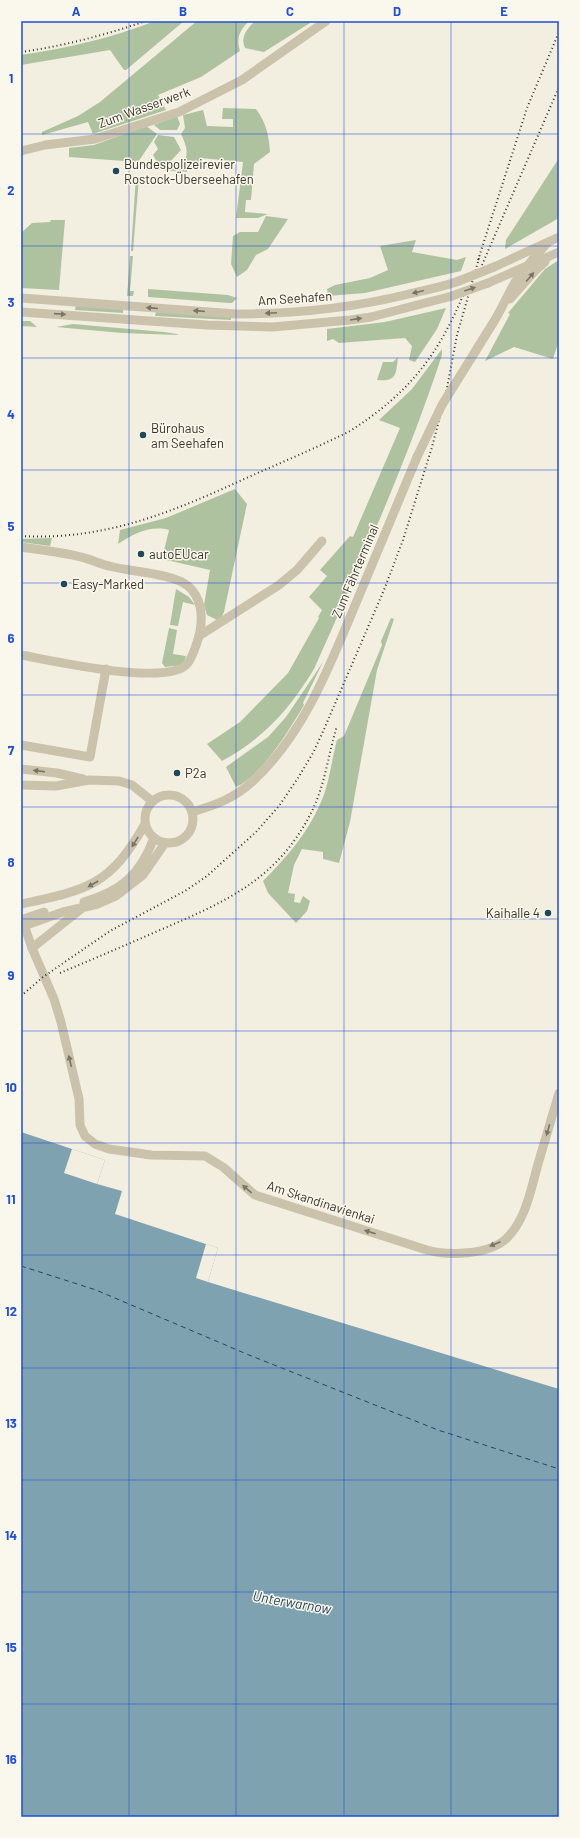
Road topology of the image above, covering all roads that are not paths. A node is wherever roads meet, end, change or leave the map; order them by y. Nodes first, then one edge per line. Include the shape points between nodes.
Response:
1 (326, 21) edge
2 (21, 151) edge
3 (559, 237) edge
4 (547, 244) junction
5 (558, 253) edge
6 (526, 266) junction
7 (21, 298) edge
8 (505, 304) junction
9 (21, 312) edge
10 (322, 542) dead end
11 (21, 547) edge
12 (199, 636) junction
13 (21, 655) edge
14 (106, 669) junction
15 (21, 745) edge
16 (21, 769) edge
17 (89, 780) junction
18 (21, 785) edge
19 (152, 801) junction
20 (192, 812) junction
21 (145, 824) junction
22 (154, 838) junction
23 (165, 843) junction
24 (21, 904) edge
25 (82, 908) junction
26 (22, 923) edge
27 (32, 948) junction
28 (559, 1093) edge

1 - 2 street, Zum Wasserwerk via 242,80 179,112 95,139 45,145
3 - 4 street, Am Seehafen
4 - 6 street, Zum Fährterminal
4 -> 7 street, Am Seehafen, bridge via 459,281 388,299 313,310 236,314
5 - 6 street, Am Seehafen
8 -> 5 street, Zum Fährterminal via 538,268
6 - 8 street, Zum Fährterminal
9 -> 6 street, Am Seehafen, bridge via 236,326 314,324 392,313 452,296
8 - 20 street, Zum Fährterminal, bridge via 442,405 417,457 327,670 299,723 253,781 225,801
10 - 12 street via 297,570 279,585
11 - 12 street via 80,556 110,566 176,580 188,586 196,596 201,609
12 - 14 street via 187,664 176,671 133,673
13 - 14 street
14 - 15 street via 90,757
17 -> 16 street
17 - 18 street via 56,786
17 - 19 street via 113,780 128,784
19 - 20 street via 161,795 178,796 187,802
19 - 21 street via 145,812
20 - 23 street via 193,823 185,837 176,842
21 - 22 street
21 -> 24 street via 112,871 99,880 72,893
22 - 23 street
22 - 26 street via 141,866 123,885 101,897 63,906
23 - 25 street via 143,875 131,886 104,902
25 - 26 street
25 - 27 street
26 - 27 street, Am Skandinavienkai
28 -> 27 street, Am Skandinavienkai via 526,1206 514,1230 494,1245 462,1253 437,1253 255,1195 223,1167 205,1156 151,1155 109,1149 95,1144 85,1136 80,1125 79,1098 61,1022

